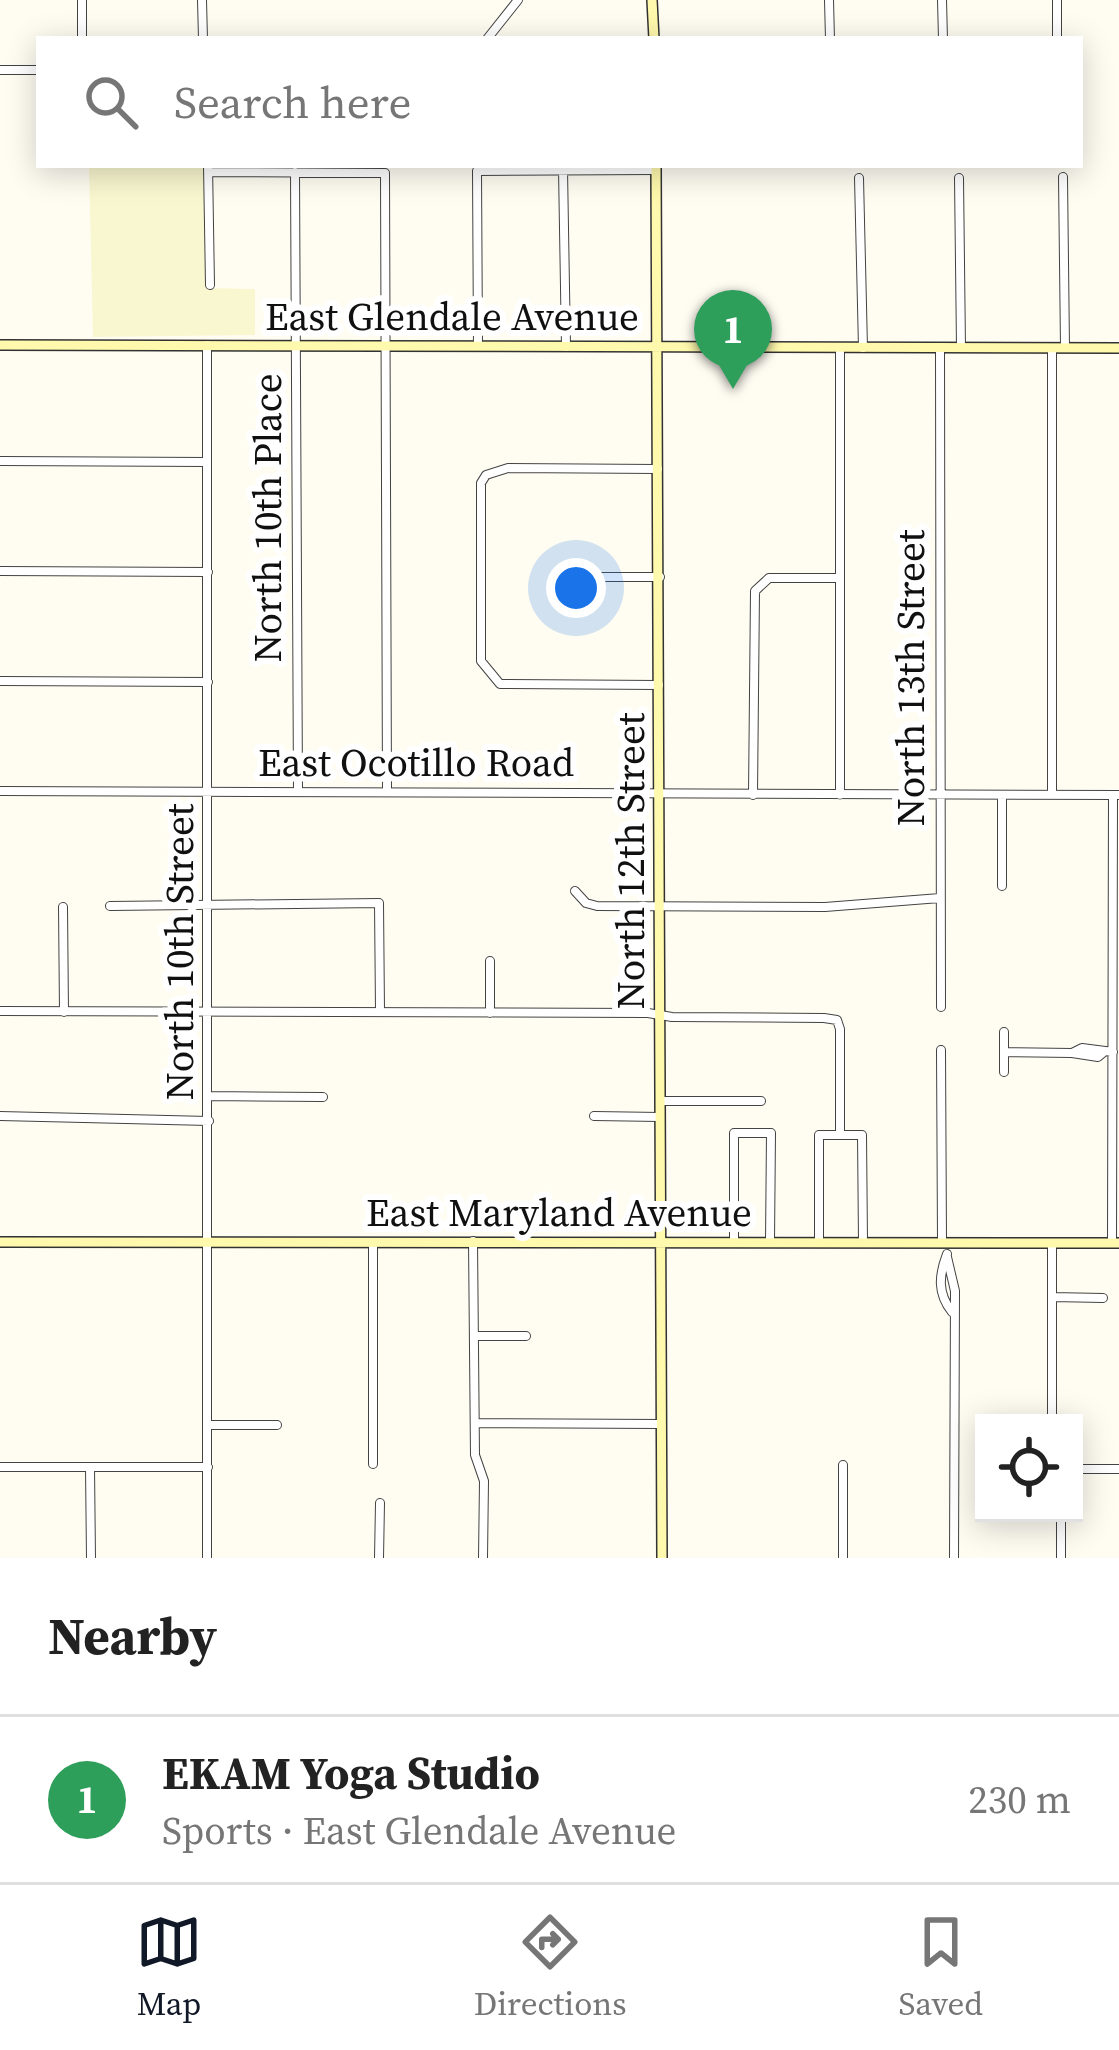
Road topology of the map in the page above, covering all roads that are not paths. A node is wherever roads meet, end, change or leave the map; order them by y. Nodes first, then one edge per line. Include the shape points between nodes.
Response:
1 (82, 0) edge
2 (202, 0) edge
3 (518, 0) edge
4 (652, 0) edge
5 (829, 0) edge
6 (942, 0) edge
7 (1057, 0) edge
8 (82, 36) edge
9 (202, 36) edge
10 (489, 36) edge
11 (653, 36) edge
12 (830, 36) edge
13 (943, 36) edge
14 (1057, 36) edge
15 (0, 70) edge
16 (36, 70) edge
17 (208, 168) edge
18 (656, 168) edge
19 (563, 169) junction
20 (295, 172) junction
21 (860, 178) dead end
22 (959, 178) dead end
23 (1063, 178) dead end
24 (210, 285) dead end
25 (0, 345) edge
26 (208, 345) junction
27 (297, 346) junction
28 (386, 346) junction
29 (478, 346) junction
30 (566, 347) junction
31 (656, 347) junction
32 (840, 348) junction
33 (863, 348) junction
34 (940, 348) junction
35 (961, 348) junction
36 (1052, 348) junction
37 (1065, 348) junction
38 (1119, 348) edge
39 (0, 461) edge
40 (207, 462) junction
41 (658, 469) junction
42 (0, 571) edge
43 (208, 572) junction
44 (579, 577) dead end
45 (661, 577) junction
46 (840, 578) junction
47 (0, 681) edge
48 (208, 682) junction
49 (661, 685) junction
50 (0, 791) edge
51 (208, 792) junction
52 (298, 792) junction
53 (387, 792) junction
54 (660, 794) junction
55 (753, 795) junction
56 (840, 795) junction
57 (1002, 795) junction
58 (1052, 795) junction
59 (1116, 795) edge
60 (940, 796) junction
61 (1002, 886) dead end
62 (575, 891) dead end
63 (940, 898) junction
64 (208, 905) junction
65 (110, 906) dead end
66 (661, 906) junction
67 (64, 907) dead end
68 (490, 961) dead end
69 (941, 1007) dead end
70 (0, 1011) edge
71 (380, 1011) junction
72 (64, 1012) junction
73 (209, 1012) junction
74 (490, 1012) junction
75 (660, 1015) junction
76 (1116, 1016) edge
77 (1004, 1032) dead end
78 (941, 1050) dead end
79 (1004, 1052) junction
80 (1108, 1052) junction
81 (1004, 1072) dead end
82 (209, 1096) junction
83 (323, 1097) dead end
84 (659, 1101) junction
85 (761, 1101) dead end
86 (0, 1116) edge
87 (594, 1116) dead end
88 (659, 1117) junction
89 (209, 1121) junction
90 (840, 1135) junction
91 (473, 1239) junction
92 (658, 1240) junction
93 (734, 1241) junction
94 (770, 1241) junction
95 (819, 1241) junction
96 (863, 1241) junction
97 (945, 1241) junction
98 (0, 1242) edge
99 (208, 1242) junction
100 (373, 1242) junction
101 (1052, 1243) junction
102 (1116, 1243) edge
103 (1052, 1297) junction
104 (1102, 1298) dead end
105 (475, 1336) junction
106 (526, 1336) dead end
107 (1052, 1414) edge
108 (475, 1423) junction
109 (277, 1424) dead end
110 (661, 1424) junction
111 (208, 1425) junction
112 (374, 1463) dead end
113 (843, 1465) dead end
114 (0, 1467) edge
115 (90, 1467) junction
116 (208, 1467) junction
117 (1083, 1469) edge
118 (1119, 1469) edge
119 (380, 1502) dead end
120 (1061, 1522) edge
121 (91, 1558) edge
122 (208, 1558) edge
123 (379, 1558) edge
124 (483, 1558) edge
125 (662, 1558) edge
126 (843, 1558) edge
127 (954, 1558) edge
128 (1061, 1558) edge

1 - 8 street
2 - 9 street
3 - 10 street
4 - 11 street
5 - 12 street
6 - 13 street
7 - 14 street
15 - 16 street
17 - 20 street
17 - 24 street
18 - 19 street
18 - 31 street, North 12th Street
19 - 29 street via 477,171
19 - 30 street
20 - 27 street, North 10th Place
20 - 28 street via 385,173
21 - 33 street
22 - 35 street
23 - 37 street
25 - 26 street, East Glendale Avenue
26 - 27 street, East Glendale Avenue
26 - 40 street, North 10th Street
27 - 28 street, East Glendale Avenue
27 - 52 street, North 10th Place
28 - 29 street, East Glendale Avenue
28 - 53 street
29 - 30 street, East Glendale Avenue
30 - 31 street, East Glendale Avenue
31 - 32 street, East Glendale Avenue
31 - 41 street, North 12th Street
32 - 33 street, East Glendale Avenue
32 - 46 street
33 - 34 street, East Glendale Avenue
34 - 35 street, East Glendale Avenue
34 - 60 street, North 13th Street
35 - 36 street, East Glendale Avenue
36 - 37 street, East Glendale Avenue
36 - 58 street
37 - 38 street, East Glendale Avenue
39 - 40 street
40 - 43 street, North 10th Street
41 - 45 street, North 12th Street
41 - 49 street via 494,470 481,483 481,661 500,684
42 - 43 street
43 - 48 street, North 10th Street
44 - 45 street
45 - 49 street, North 12th Street
46 - 55 street via 770,578 754,591
46 - 56 street
47 - 48 street
48 - 51 street, North 10th Street
49 - 54 street, North 12th Street
50 - 51 street, East Ocotillo Road
51 - 52 street, East Ocotillo Road
51 - 64 street, North 10th Street
52 - 53 street, East Ocotillo Road
53 - 54 street, East Ocotillo Road
54 - 55 street, East Ocotillo Road
54 - 66 street, North 12th Street
55 - 56 street, East Ocotillo Road
56 - 60 street, East Ocotillo Road
57 - 58 street, East Ocotillo Road
57 - 60 street, East Ocotillo Road
57 - 61 street
58 - 59 street, East Ocotillo Road
59 - 76 street
60 - 63 street, North 13th Street
62 - 66 street via 597,906
63 - 66 street
63 - 69 street, North 13th Street
64 - 65 street
64 - 71 street via 379,903
64 - 73 street, North 10th Street
66 - 75 street, North 12th Street
67 - 72 street
68 - 74 street
70 - 72 street
71 - 73 street
71 - 74 street
72 - 73 street
73 - 82 street, North 10th Street
74 - 75 street
75 - 84 street, North 12th Street
75 - 90 street via 837,1020
76 - 80 street
77 - 79 street
78 - 97 street
79 - 80 street
79 - 81 street
80 - 102 street
82 - 83 street
82 - 89 street, North 10th Street
84 - 85 street
84 - 88 street, North 12th Street
86 - 89 street
87 - 88 street
88 - 92 street, North 12th Street
89 - 99 street, North 10th Street
90 - 95 street via 819,1135
90 - 96 street via 862,1135
91 - 92 street, East Maryland Avenue
91 - 100 street, East Maryland Avenue
91 - 105 street
92 - 93 street, East Maryland Avenue
92 - 110 street, North 12th Street
93 - 94 street, East Maryland Avenue
93 - 94 street via 734,1133 771,1133
94 - 95 street, East Maryland Avenue
95 - 96 street, East Maryland Avenue
96 - 97 street, East Maryland Avenue
97 - 101 street, East Maryland Avenue
97 - 127 street via 940,1294 953,1313
98 - 99 street, East Maryland Avenue
99 - 100 street, East Maryland Avenue
99 - 111 street, North 10th Street
100 - 112 street
101 - 102 street, East Maryland Avenue
101 - 103 street
103 - 104 street
103 - 107 street
105 - 106 street
105 - 108 street
108 - 110 street
108 - 124 street
109 - 111 street
110 - 125 street, North 12th Street
111 - 116 street, North 10th Street
113 - 126 street
114 - 115 street
115 - 116 street
115 - 121 street
116 - 122 street, North 10th Street
117 - 118 street
119 - 123 street
120 - 128 street

